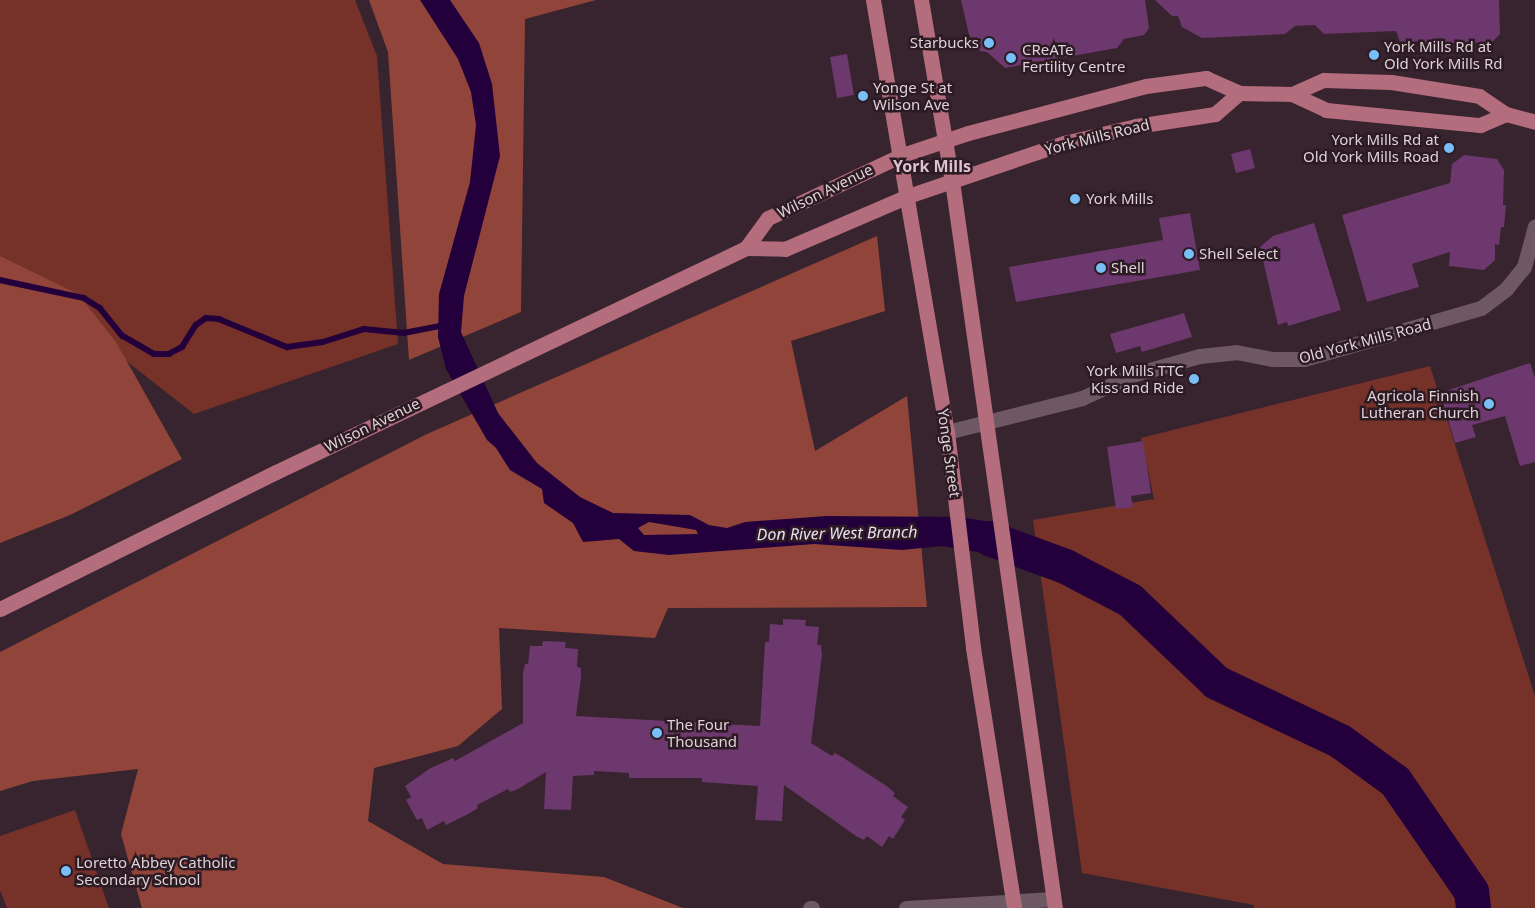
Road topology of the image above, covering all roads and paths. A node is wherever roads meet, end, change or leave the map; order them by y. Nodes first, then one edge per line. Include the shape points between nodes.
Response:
1 (873, 0) edge
2 (921, 0) edge
3 (1239, 93) junction
4 (1292, 94) junction
5 (1506, 114) junction
6 (1535, 122) edge
7 (945, 140) junction
8 (902, 156) junction
9 (952, 181) junction
10 (908, 196) junction
11 (1535, 226) edge
12 (1533, 245) edge
13 (746, 248) junction
14 (986, 423) junction
15 (947, 432) junction
16 (0, 609) edge
17 (1054, 903) edge
18 (1013, 904) edge
19 (906, 908) edge

1 - 8 main road, Yonge Street
2 - 7 main road
3 - 4 main road
3 - 7 main road via 1206,78 1146,86
3 - 9 main road, York Mills Road via 1215,114 1136,126 1064,143
4 - 5 main road via 1326,110 1480,125
4 - 5 main road via 1324,80 1391,82 1479,96
5 - 6 main road
7 - 8 main road, Wilson Avenue
7 - 9 main road
8 - 10 main road, Yonge Street
8 - 13 main road, Wilson Avenue via 768,218
9 - 10 main road, Wilson Avenue
9 - 14 main road
10 - 13 main road, Wilson Avenue via 785,249
10 - 15 main road, Yonge Street
11 - 12 street, Old York Mills Road
12 - 14 street, Old York Mills Road via 1524,267 1512,283 1489,304 1474,310 1304,359 1273,359 1236,352 1200,356 1134,374 1082,398
13 - 16 main road, Wilson Avenue via 276,472
14 - 15 street, Old York Mills Road
14 - 17 main road
15 - 18 main road, Yonge Street via 973,648
17 - 18 street
18 - 19 street

